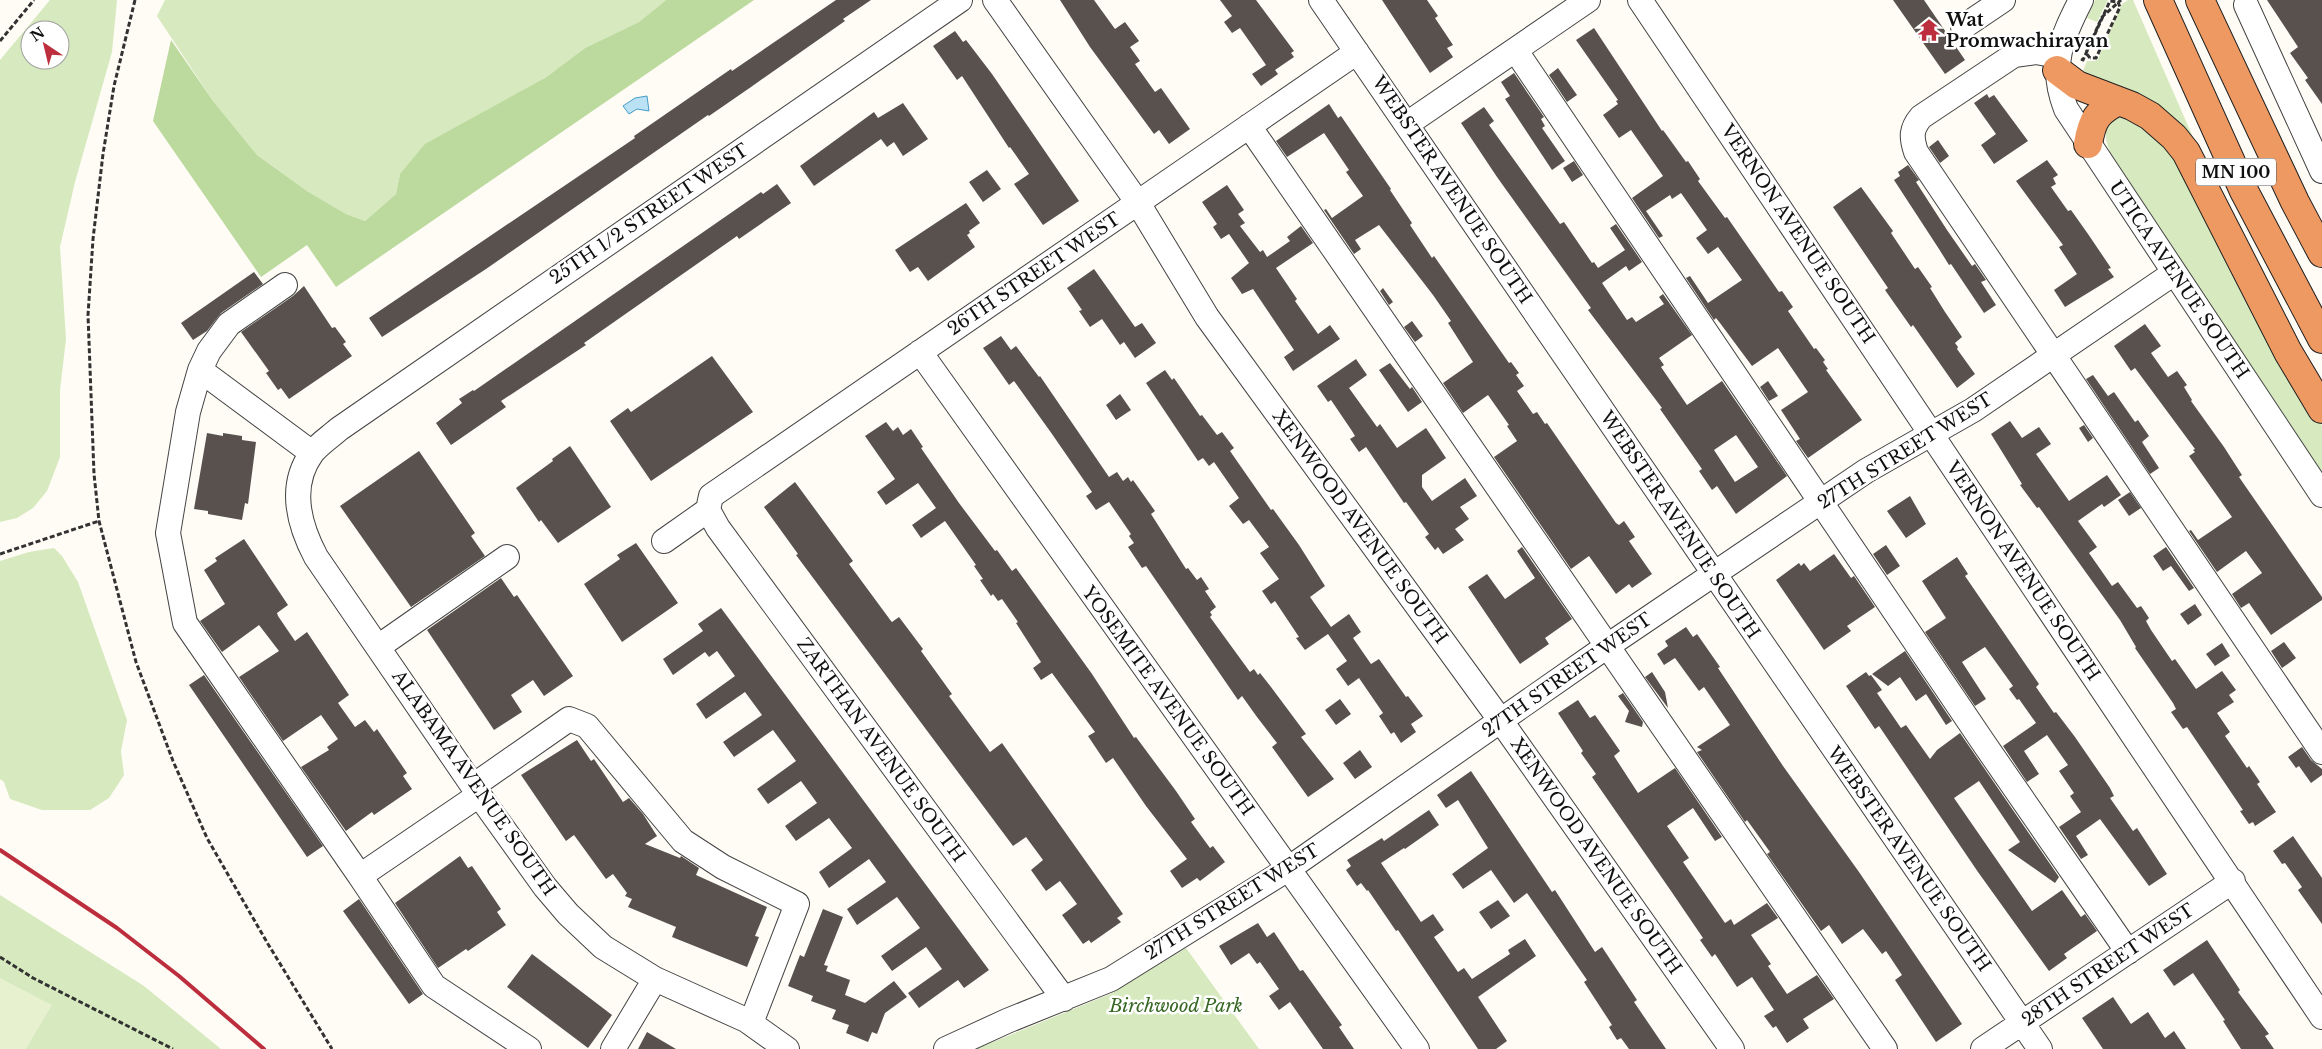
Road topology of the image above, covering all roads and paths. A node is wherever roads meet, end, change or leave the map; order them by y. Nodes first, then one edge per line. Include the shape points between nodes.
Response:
1 (34, 0) edge
2 (960, 0) edge
3 (995, 0) edge
4 (1321, 0) edge
5 (1588, 0) edge
6 (1640, 0) edge
7 (2003, 0) edge
8 (2081, 0) edge
9 (2120, 0) edge
10 (2158, 0) edge
11 (2200, 0) edge
12 (2246, 5) dead end
13 (2209, 12) edge
14 (1963, 27) dead end
15 (0, 41) edge
16 (1516, 50) junction
17 (1357, 52) junction
18 (2085, 56) dead end
19 (2057, 63) junction
20 (2119, 101) junction
21 (1407, 124) junction
22 (1249, 126) junction
23 (2088, 144) junction
24 (2322, 171) edge
25 (1138, 203) junction
26 (2322, 253) edge
27 (2174, 273) junction
28 (286, 285) dead end
29 (2322, 339) edge
30 (920, 352) junction
31 (2054, 355) junction
32 (200, 370) junction
33 (2322, 409) edge
34 (338, 429) joint
35 (1931, 433) junction
36 (312, 453) junction
37 (2322, 495) edge
38 (1821, 501) junction
39 (710, 503) junction
40 (99, 521) dead end
41 (664, 541) dead end
42 (0, 554) edge
43 (507, 557) dead end
44 (1714, 574) junction
45 (378, 647) junction
46 (1606, 647) junction
47 (1501, 721) junction
48 (2322, 752) edge
49 (476, 790) junction
50 (1288, 869) junction
51 (360, 876) junction
52 (2233, 881) junction
53 (2128, 952) junction
54 (0, 957) edge
55 (655, 979) junction
56 (1064, 999) junction
57 (2322, 1017) edge
58 (751, 1022) junction
59 (2022, 1023) junction
60 (173, 1049) edge
61 (529, 1049) edge
62 (613, 1049) edge
63 (787, 1049) edge
64 (946, 1049) edge
65 (1417, 1049) edge
66 (1732, 1049) edge
67 (1884, 1049) edge
68 (1983, 1049) edge
69 (2040, 1049) edge

1 - 15 path
2 - 34 street, 25TH 1/2 STREET WEST
3 - 25 street, XENWOOD AVENUE SOUTH
4 - 17 street, WEBSTER AVENUE SOUTH
5 - 16 street
6 - 35 street, VERNON AVENUE SOUTH
7 - 14 street
8 - 19 street via 2065,32
9 - 18 path, bridge via 2113,5 2107,11 2102,18 2086,52 2087,56 2090,58 2096,58 2120,7 2118,2 2114,0 2110,1 2107,9 2103,17 2099,25 2088,49
10 - 29 highway, MN 100 via 2244,191
11 - 13 highway, MN 100
12 - 24 street
13 - 26 highway, MN 100 via 2291,194
16 - 21 street
16 - 38 street
17 - 21 street, WEBSTER AVENUE SOUTH
17 - 22 street, 26TH STREET WEST
19 - 20 highway via 2077,85
19 - 23 street, UTICA AVENUE SOUTH via 2060,95
19 - 31 street via 2024,52 2003,60 1921,117 1912,130 1916,152
20 - 23 highway via 2105,107 2096,118
20 - 33 highway via 2162,125 2186,152 2279,335
21 - 44 street, WEBSTER AVENUE SOUTH
22 - 25 street, 26TH STREET WEST
22 - 46 street
23 - 27 street, UTICA AVENUE SOUTH
25 - 30 street, 26TH STREET WEST
25 - 47 street, XENWOOD AVENUE SOUTH via 1207,317
27 - 31 street, 27TH STREET WEST
27 - 37 street, UTICA AVENUE SOUTH
28 - 32 street via 229,324 209,350
30 - 39 street, 26TH STREET WEST
30 - 50 street, YOSEMITE AVENUE SOUTH
31 - 35 street, 27TH STREET WEST via 1973,410
31 - 48 street
32 - 36 street
32 - 51 street via 188,412 168,533 185,623
34 - 36 street, ALABAMA AVENUE SOUTH
35 - 38 street, 27TH STREET WEST
35 - 52 street, VERNON AVENUE SOUTH
36 - 45 street, ALABAMA AVENUE SOUTH via 299,486 298,510 304,534 316,557
38 - 44 street, 27TH STREET WEST
38 - 53 street
39 - 41 street, 26TH STREET WEST
39 - 56 street, ZARTHAN AVENUE SOUTH via 718,528
40 - 42 path
43 - 45 street
44 - 46 street, 27TH STREET WEST
44 - 59 street, WEBSTER AVENUE SOUTH
45 - 49 street, ALABAMA AVENUE SOUTH
46 - 47 street, 27TH STREET WEST
46 - 67 street
47 - 50 street, 27TH STREET WEST
47 - 66 street, XENWOOD AVENUE SOUTH
49 - 51 street
49 - 55 street, ALABAMA AVENUE SOUTH via 568,914 604,947
49 - 58 street via 569,718 587,726 683,841 724,867 797,904
50 - 56 street, 27TH STREET WEST via 1111,979
50 - 65 street, YOSEMITE AVENUE SOUTH
51 - 61 street via 434,986
52 - 53 street, 28TH STREET WEST
52 - 57 street, VERNON AVENUE SOUTH
53 - 59 street, 28TH STREET WEST
54 - 60 path via 33,978
55 - 58 street, ALABAMA AVENUE SOUTH
55 - 62 street
56 - 64 street, 27TH STREET WEST
58 - 63 street, ALABAMA AVENUE SOUTH
59 - 68 street, 28TH STREET WEST
59 - 69 street, WEBSTER AVENUE SOUTH

